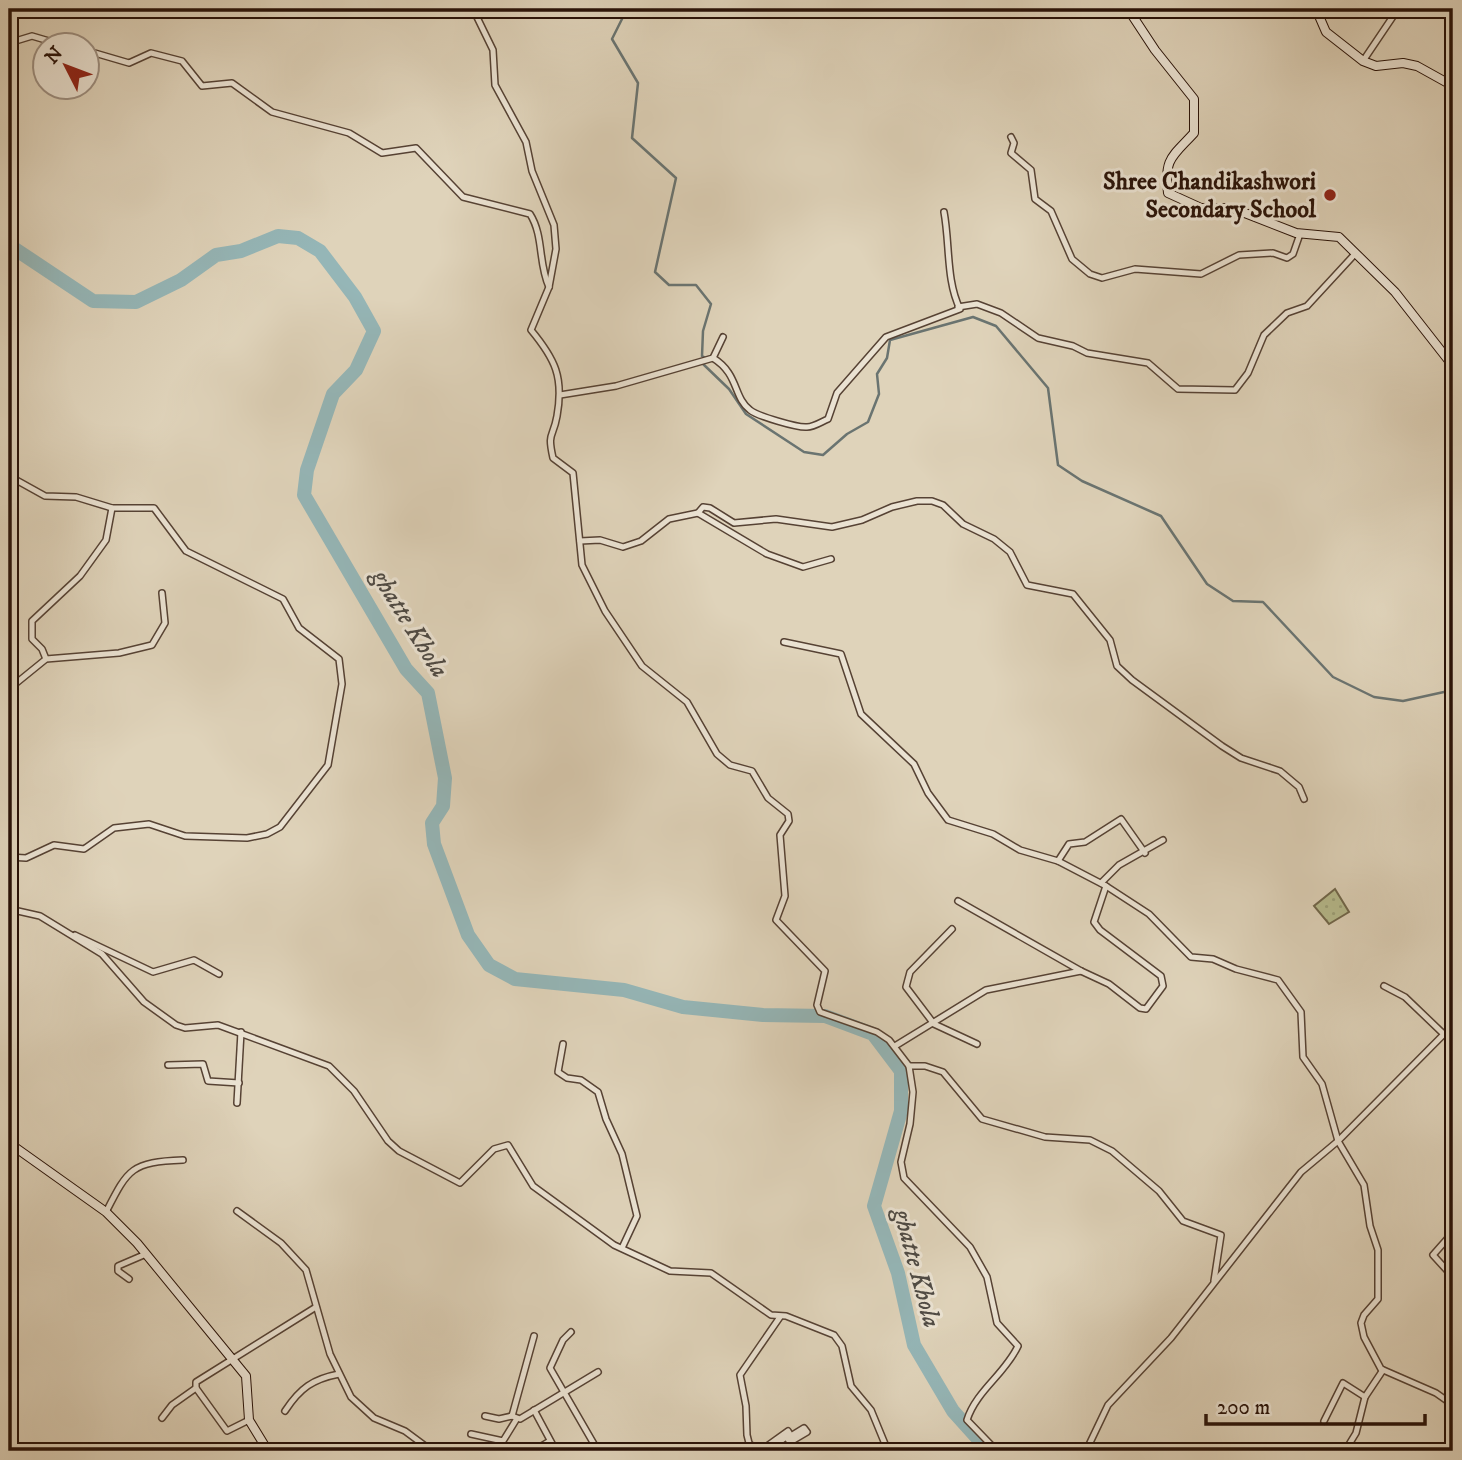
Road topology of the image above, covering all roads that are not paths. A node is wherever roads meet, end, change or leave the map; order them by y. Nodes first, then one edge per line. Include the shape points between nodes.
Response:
1 (473, 9) edge
2 (1128, 9) edge
3 (1316, 9) edge
4 (1398, 9) edge
5 (32, 36) edge
6 (9, 43) edge
7 (102, 55) edge
8 (1363, 61) junction
9 (1453, 86) edge
10 (1011, 137) dead end
11 (944, 212) dead end
12 (1301, 233) junction
13 (1354, 256) junction
14 (549, 287) junction
15 (958, 307) junction
16 (723, 337) dead end
17 (713, 358) junction
18 (1453, 366) edge
19 (560, 395) junction
20 (9, 476) edge
21 (112, 508) junction
22 (698, 513) junction
23 (580, 541) junction
24 (831, 559) dead end
25 (162, 593) dead end
26 (784, 642) dead end
27 (46, 659) junction
28 (9, 689) edge
29 (1304, 799) dead end
30 (1163, 840) dead end
31 (1145, 853) junction
32 (9, 858) edge
33 (1058, 861) junction
34 (1104, 884) junction
35 (958, 901) dead end
36 (9, 909) edge
37 (952, 929) dead end
38 (68, 933) junction
39 (1081, 971) junction
40 (219, 974) dead end
41 (1384, 986) dead end
42 (934, 1024) junction
43 (1453, 1025) edge
44 (241, 1032) junction
45 (1442, 1033) junction
46 (1453, 1043) edge
47 (562, 1044) dead end
48 (977, 1044) dead end
49 (895, 1046) junction
50 (168, 1065) dead end
51 (909, 1066) junction
52 (239, 1083) junction
53 (237, 1103) dead end
54 (1338, 1141) junction
55 (9, 1143) edge
56 (183, 1160) dead end
57 (237, 1211) dead end
58 (106, 1212) junction
59 (1448, 1238) dead end
60 (622, 1248) junction
61 (146, 1254) junction
62 (1453, 1277) edge
63 (130, 1279) dead end
64 (1214, 1283) junction
65 (316, 1307) junction
66 (780, 1317) junction
67 (571, 1332) dead end
68 (534, 1336) dead end
69 (232, 1358) junction
70 (1384, 1370) junction
71 (598, 1372) dead end
72 (340, 1374) junction
73 (196, 1388) junction
74 (564, 1391) junction
75 (1365, 1396) junction
76 (1453, 1405) edge
77 (534, 1410) junction
78 (285, 1411) dead end
79 (485, 1416) dead end
80 (162, 1418) dead end
81 (514, 1418) junction
82 (249, 1420) junction
83 (1324, 1421) dead end
84 (471, 1434) dead end
85 (550, 1441) junction
86 (535, 1450) edge
87 (268, 1451) edge
88 (432, 1451) edge
89 (556, 1451) edge
90 (598, 1451) edge
91 (758, 1451) edge
92 (767, 1451) edge
93 (891, 1451) edge
94 (997, 1451) edge
95 (1086, 1451) edge
96 (1345, 1451) edge

1 - 14 street via 493,50 495,85 526,142 532,171 554,225 556,249
2 - 12 street via 1194,99 1194,132 1168,159 1168,193 1201,208 1232,208
3 - 8 street via 1326,32
4 - 8 street
5 - 6 street
7 - 14 street via 129,63 151,53 182,61 202,86 232,83 272,111 349,133 382,153 416,148 463,197 530,214 538,226
8 - 9 street via 1376,66 1417,66
10 - 12 street via 1012,153 1031,170 1035,199 1051,211 1072,259 1101,278 1135,269 1201,274 1239,255 1273,253 1287,258
11 - 15 street
12 - 13 street via 1333,234
13 - 15 street via 1307,306 1287,313 1264,335 1248,373 1235,390 1178,389 1148,363 1087,353 1038,338 977,304
13 - 18 street via 1395,292
14 - 19 street via 531,330 553,356
15 - 17 street via 957,312 886,337 837,393 828,419 809,427 750,410 733,376
16 - 17 street
17 - 19 street via 616,386
19 - 23 street via 557,421 548,438 553,458 573,473
20 - 21 street via 45,496 76,497
21 - 27 street via 106,540 80,576 32,621 32,639
21 - 32 street via 154,508 186,551 283,599 299,628 339,659 342,684 328,765 280,827 267,834 247,838 185,836 149,824 114,828 84,849 54,845 26,858
22 - 23 street via 669,519 641,541 623,547 600,540
22 - 24 street via 767,554 803,567
22 - 29 street via 703,507 734,523 776,519 832,527 917,501 943,505 963,524 1010,552 1027,585 1073,594 1110,640 1117,666 1132,680 1222,747 1280,771 1299,787
23 - 49 street via 582,565 605,611 642,666 687,702 717,754 730,765 752,771 768,798 788,814 780,835 785,896 776,920 825,971 817,1005 820,1012 877,1031
25 - 27 street via 165,623 152,645 119,653
26 - 33 street via 841,654 861,714 914,764 948,820
27 - 28 street
30 - 31 street
31 - 33 street via 1121,819 1085,842 1069,844
31 - 34 street via 1119,865
33 - 34 street
34 - 39 street via 1094,922 1161,976 1163,986 1143,1009 1110,984
34 - 54 street via 1149,914 1191,957 1213,958 1278,980 1301,1012 1303,1057 1322,1084
35 - 39 street
36 - 38 street via 40,916
37 - 42 street via 910,972 906,986
38 - 40 street via 153,972 194,960
38 - 44 street via 102,954 144,1002 176,1025 209,1024
39 - 42 street via 986,990
41 - 45 street via 1405,997
42 - 48 street
42 - 49 street
43 - 45 street
44 - 52 street
44 - 60 street via 329,1066 354,1091 388,1141 456,1182 471,1174 494,1149 508,1145 525,1178 543,1195
45 - 46 street
45 - 54 street
47 - 60 street via 558,1072 598,1092 622,1154 637,1216
49 - 51 street
50 - 52 street via 202,1064 208,1082
51 - 64 street via 943,1072 982,1119 1045,1137 1090,1140 1112,1151 1160,1191 1183,1220 1222,1236
51 - 94 street via 913,1092 901,1162 904,1178 970,1247 986,1276 997,1323 1018,1346 1011,1361 972,1405 967,1420
52 - 53 street
54 - 64 street via 1301,1172
54 - 70 street via 1364,1185 1378,1250 1378,1299 1361,1323
55 - 58 street
56 - 58 street via 131,1170
57 - 65 street via 271,1234 302,1265
58 - 61 street
59 - 62 street via 1433,1255
60 - 66 street via 670,1271 711,1273 756,1307
61 - 63 street via 118,1266
61 - 69 street
64 - 95 street via 1171,1338 1108,1405
65 - 69 street
65 - 72 street
66 - 91 street via 740,1376 747,1435
66 - 93 street via 834,1335 839,1341 851,1386 871,1410
67 - 74 street via 550,1368
68 - 81 street
69 - 73 street via 196,1382
69 - 82 street via 246,1376
70 - 75 street
70 - 76 street
71 - 74 street
72 - 78 street via 307,1385
72 - 88 street via 351,1397 374,1418 404,1431
73 - 80 street
73 - 82 street via 227,1431
74 - 77 street
74 - 90 street
75 - 83 street via 1343,1383
75 - 96 street via 1356,1433
77 - 81 street
77 - 85 street
79 - 81 street
81 - 84 street via 503,1441
82 - 87 street
85 - 86 street
85 - 89 street
91 - 92 street via 788,1431 791,1436 804,1428 807,1432 790,1442 786,1437

